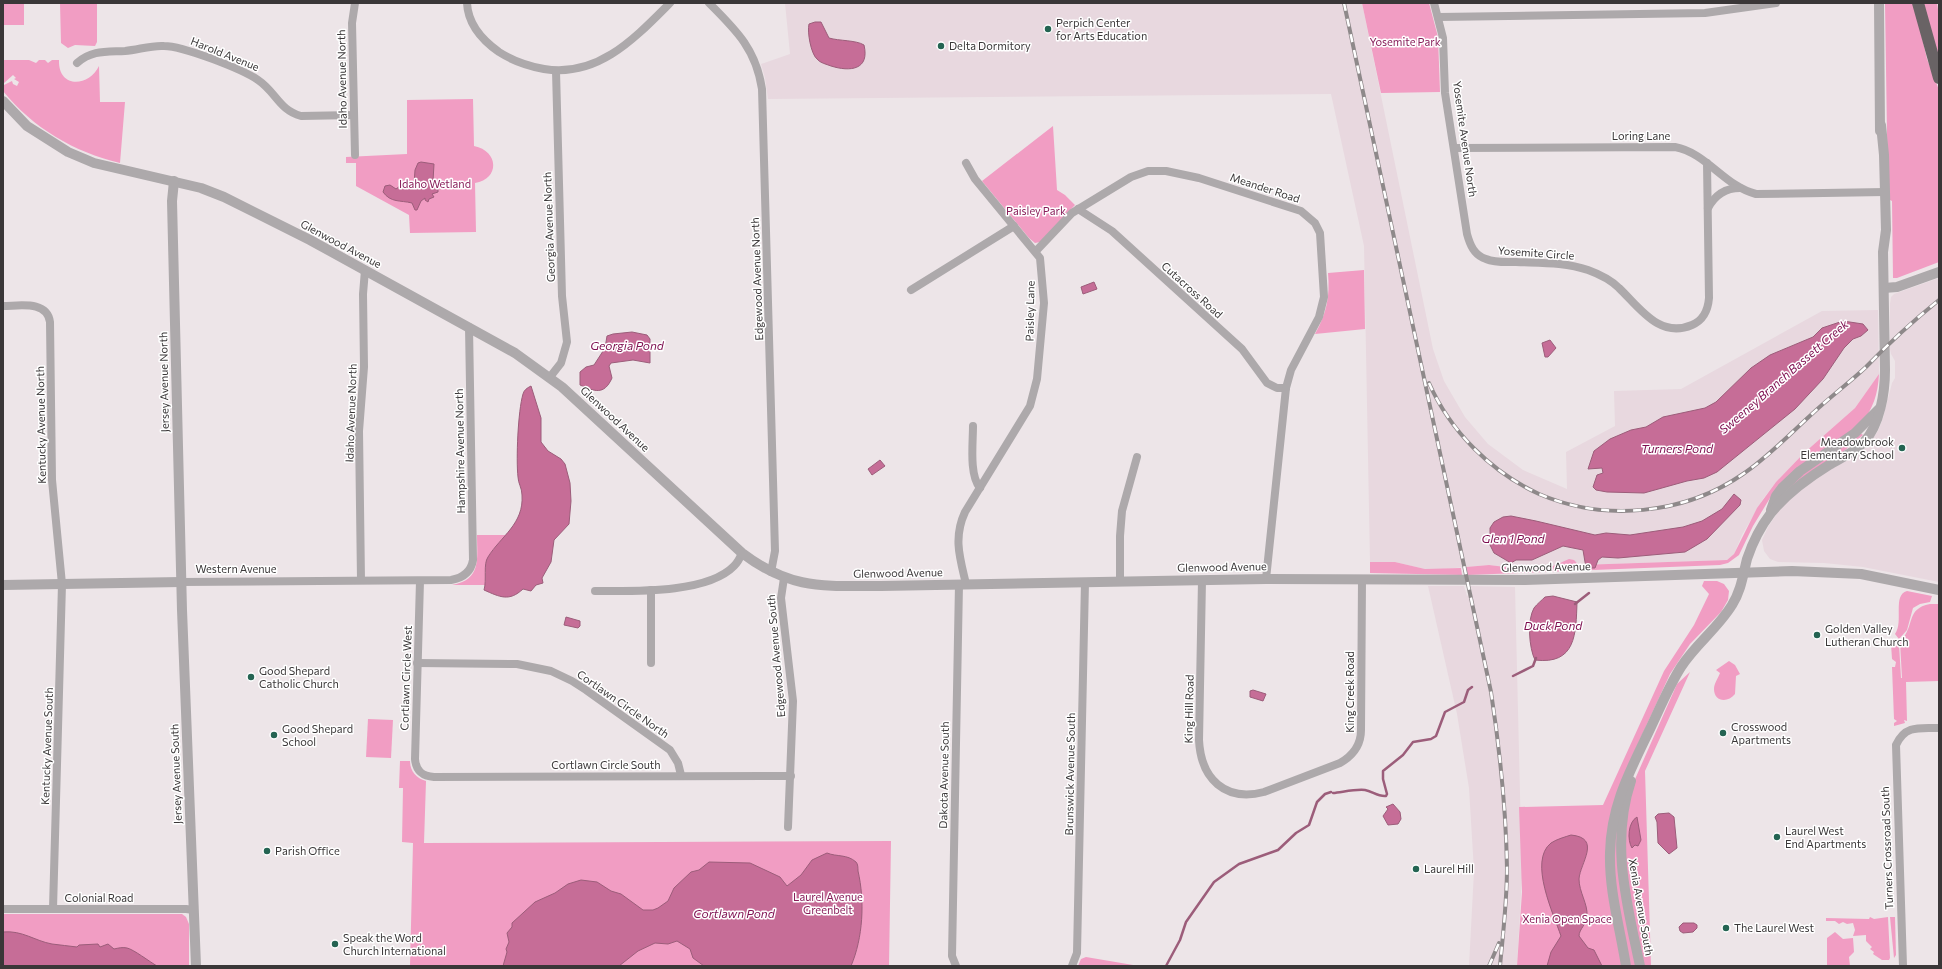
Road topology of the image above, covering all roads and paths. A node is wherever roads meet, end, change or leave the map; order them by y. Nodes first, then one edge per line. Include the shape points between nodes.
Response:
1 (355, 3) edge
2 (467, 3) edge
3 (670, 3) edge
4 (709, 3) edge
5 (1434, 3) edge
6 (1776, 3) edge
7 (1878, 3) edge
8 (1918, 3) edge
9 (1438, 17) junction
10 (77, 63) dead end
11 (556, 71) junction
12 (1939, 78) edge
13 (3, 101) edge
14 (354, 115) junction
15 (1454, 148) junction
16 (355, 155) dead end
17 (966, 163) dead end
18 (1707, 163) junction
19 (174, 181) junction
20 (1740, 188) junction
21 (1882, 192) junction
22 (1078, 209) junction
23 (1708, 209) junction
24 (1014, 226) junction
25 (1036, 251) junction
26 (1476, 253) joint
27 (365, 270) junction
28 (1939, 272) edge
29 (1884, 288) junction
30 (911, 290) dead end
31 (3, 306) edge
32 (469, 327) junction
33 (550, 377) junction
34 (1286, 388) junction
35 (973, 426) dead end
36 (1137, 457) dead end
37 (980, 488) junction
38 (742, 553) junction
39 (771, 572) junction
40 (1744, 572) junction
41 (468, 573) joint
42 (784, 578) junction
43 (1266, 579) junction
44 (1362, 579) junction
45 (361, 580) junction
46 (420, 580) junction
47 (1202, 580) junction
48 (1120, 581) junction
49 (181, 582) junction
50 (1085, 582) junction
51 (62, 584) junction
52 (962, 584) junction
53 (3, 585) edge
54 (651, 590) junction
55 (1939, 590) edge
56 (595, 591) dead end
57 (651, 662) dead end
58 (418, 663) junction
59 (1939, 728) edge
60 (1647, 736) junction
61 (422, 774) joint
62 (681, 775) junction
63 (791, 776) junction
64 (1264, 792) joint
65 (788, 827) dead end
66 (3, 909) edge
67 (53, 909) junction
68 (194, 910) junction
69 (196, 966) edge
70 (956, 966) edge
71 (1072, 966) edge
72 (1626, 966) edge
73 (1640, 966) edge
74 (1902, 966) edge

1 - 14 street, Idaho Avenue North via 352,23
2 - 11 street via 473,26 495,48 526,65
3 - 11 street via 625,46 610,56 575,70
4 - 39 street, Edgewood Avenue North via 749,48 759,71 762,89 776,551
5 - 9 street, Yosemite Avenue North
6 - 9 street via 1705,13
7 - 21 street, Xenia Avenue South via 1881,125 1878,155
8 - 12 highway
9 - 15 street, Yosemite Avenue North via 1443,38 1446,93
10 - 14 street, Harold Avenue via 96,52 158,46 178,47 251,76 269,90 285,109 296,115
11 - 33 street, Georgia Avenue North via 562,289 567,342 561,363
13 - 19 street, Glenwood Avenue via 36,132 75,156 105,166
14 - 16 street, Idaho Avenue North
15 - 18 street, Loring Lane via 1668,146 1687,150
15 - 26 street, Yosemite Avenue North via 1467,234
17 - 24 street, Paisley Lane
18 - 20 street, Loring Lane
18 - 23 street, Yosemite Circle
19 - 27 street, Glenwood Avenue via 224,197
19 - 49 street, Jersey Avenue North via 172,201
20 - 21 street, Loring Lane via 1763,194
20 - 23 street via 1722,192
21 - 29 street, Xenia Avenue South via 1879,230 1883,252
22 - 25 street, Meander Road
22 - 34 street, Cutacross Road via 1112,231 1242,349 1267,383 1277,388
22 - 34 street, Meander Road via 1131,177 1153,171 1199,178 1306,214 1320,233 1323,304 1319,317 1291,370
23 - 26 street, Yosemite Circle via 1708,305 1704,316 1686,327 1664,326 1652,320 1618,287 1592,271 1567,264 1490,260
24 - 25 street, Paisley Lane
24 - 30 street
25 - 37 street, Paisley Lane via 1041,264 1044,303 1033,397 1026,413
27 - 32 street, Glenwood Avenue
27 - 45 street, Idaho Avenue North via 364,367 359,431
28 - 29 street via 1897,287
29 - 40 street, Xenia Avenue South via 1885,386 1873,429 1864,442 1810,477 1770,514 1753,544
31 - 51 street, Kentucky Avenue North via 37,307 44,309 49,317 52,480
32 - 33 street, Glenwood Avenue via 515,353
32 - 41 street, Hampshire Avenue North via 473,560
33 - 38 street, Glenwood Avenue
34 - 43 street, Meander Road
35 - 37 street via 974,475
36 - 48 street via 1122,511
37 - 52 street, Paisley Lane via 965,512 958,533
38 - 39 street, Glenwood Avenue
38 - 54 street via 735,566 713,579
39 - 42 street, Glenwood Avenue
40 - 44 street, Glenwood Avenue via 1573,579
40 - 55 street, Glenwood Avenue via 1846,572 1880,576
40 - 60 street, Xenia Avenue South via 1734,602 1682,665
41 - 46 street, Western Avenue via 452,580
42 - 52 street, Glenwood Avenue via 800,583 833,586
42 - 63 street, Edgewood Avenue South via 781,598 793,701
43 - 44 street, Glenwood Avenue
43 - 47 street, Glenwood Avenue
44 - 64 street, King Creek Road via 1361,739 1353,753 1340,763
45 - 46 street, Western Avenue
45 - 49 street, Western Avenue
46 - 58 street, Cortlawn Circle West
47 - 48 street, Glenwood Avenue
47 - 64 street, King Hill Road via 1199,740 1201,759 1211,779 1220,787 1230,792 1253,795
48 - 50 street, Glenwood Avenue
49 - 51 street, Western Avenue
49 - 68 street, Jersey Avenue South
50 - 52 street, Glenwood Avenue
50 - 71 street, Brunswick Avenue South via 1077,953
51 - 53 street, Western Avenue
51 - 67 street, Kentucky Avenue South
52 - 70 street, Dakota Avenue South via 952,956
54 - 56 street
54 - 57 street
58 - 61 street, Cortlawn Circle West via 415,759 417,769
58 - 62 street, Cortlawn Circle North via 517,664 557,674 586,690 670,750 678,763
59 - 74 street, Turners Crossroad South via 1904,732 1898,740 1895,752
60 - 72 street, Xenia Avenue South via 1624,783 1617,803 1611,837 1612,887
60 - 73 street, Xenia Avenue South via 1629,786 1620,836 1622,878
61 - 62 street, Cortlawn Circle South via 434,777
62 - 63 street, Cortlawn Circle South
63 - 65 street, Edgewood Avenue South
66 - 67 street, Colonial Road
67 - 68 street, Colonial Road
68 - 69 street, Jersey Avenue South

